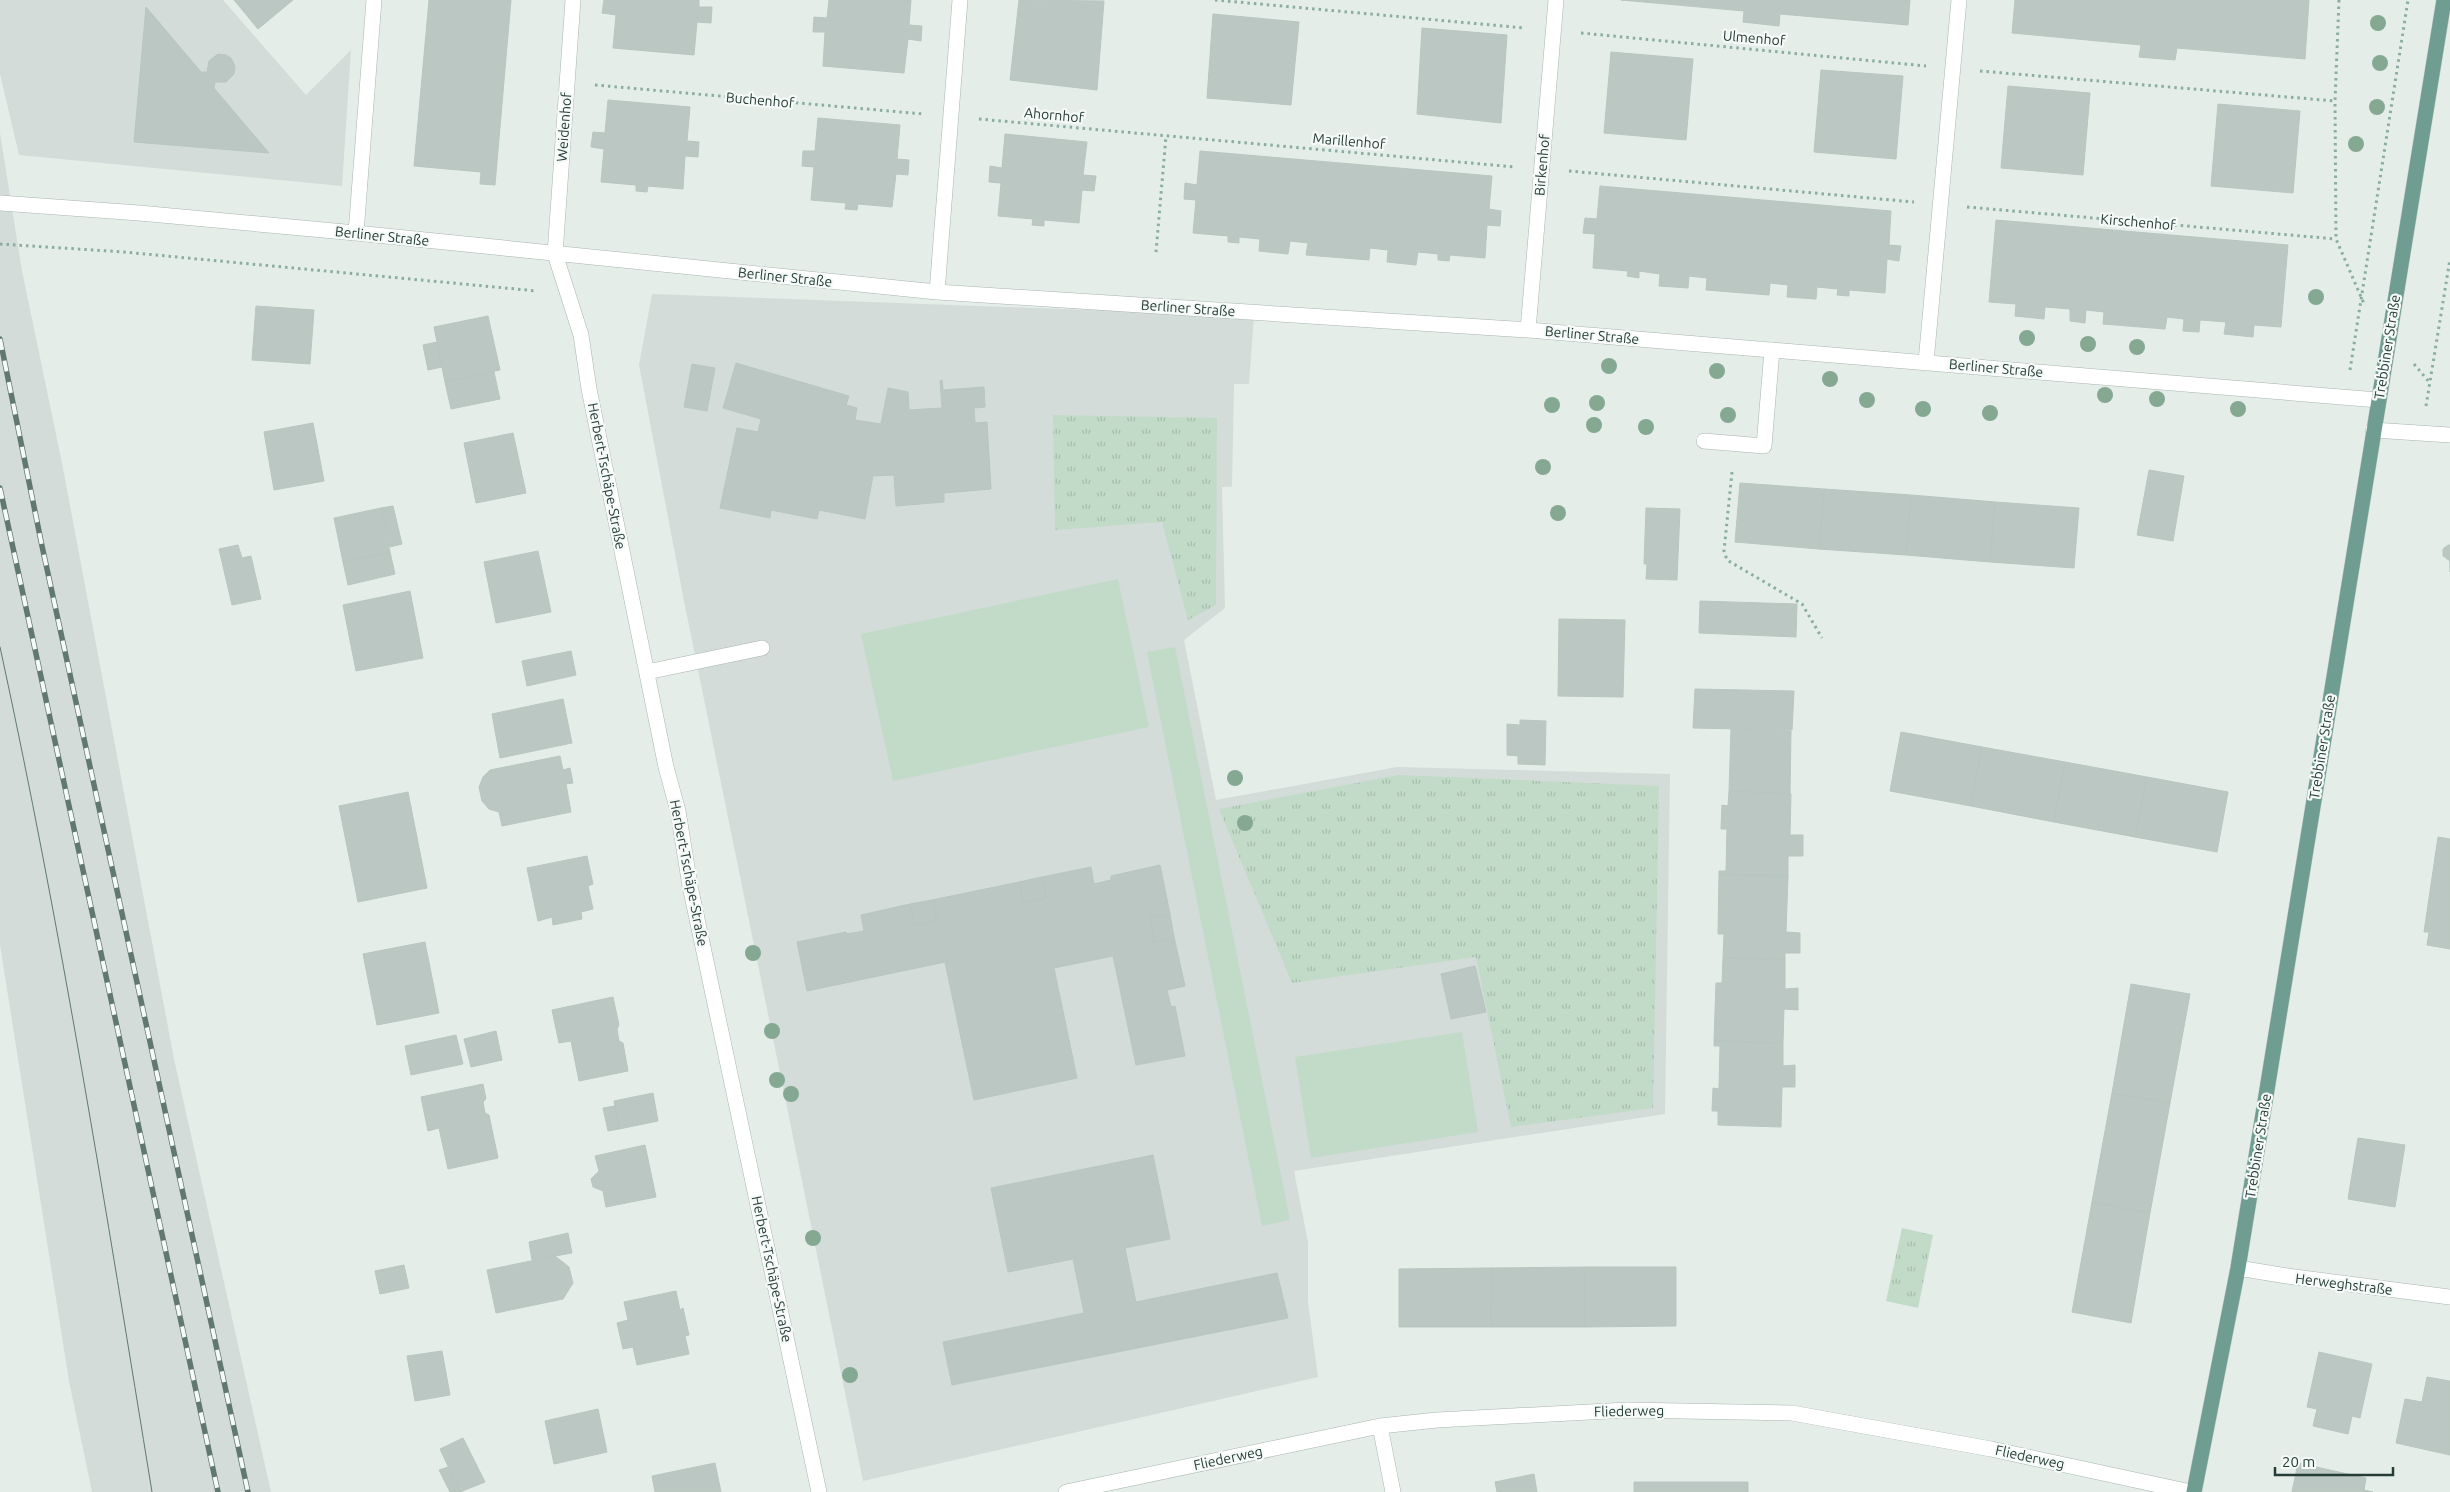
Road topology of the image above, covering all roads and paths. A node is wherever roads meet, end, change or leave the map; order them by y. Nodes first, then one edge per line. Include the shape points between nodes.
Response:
1 (374, 0) edge
2 (572, 0) edge
3 (960, 0) edge
4 (1215, 0) edge
5 (1556, 0) edge
6 (1959, 0) edge
7 (2339, 0) edge
8 (2408, 0) edge
9 (2444, 0) edge
10 (1553, 30) junction
11 (1953, 69) junction
12 (567, 82) junction
13 (2335, 101) junction
14 (952, 117) junction
15 (1154, 135) joint
16 (1166, 136) junction
17 (1542, 169) junction
18 (0, 203) edge
19 (1940, 205) junction
20 (356, 233) junction
21 (2336, 239) junction
22 (0, 244) edge
23 (1156, 252) dead end
24 (556, 254) junction
25 (2450, 259) edge
26 (937, 292) junction
27 (568, 293) junction
28 (2361, 301) junction
29 (1528, 330) junction
30 (1772, 350) junction
31 (1926, 362) junction
32 (2345, 397) junction
33 (2378, 400) junction
34 (2373, 430) junction
35 (2422, 433) junction
36 (2450, 436) edge
37 (1704, 441) dead end
38 (1735, 444) junction
39 (1822, 638) dead end
40 (762, 648) dead end
41 (647, 672) junction
42 (2238, 1268) junction
43 (2450, 1297) edge
44 (1380, 1426) junction
45 (819, 1492) edge
46 (1066, 1492) edge
47 (1393, 1492) edge
48 (2192, 1492) edge

1 - 20 street
2 - 12 street, Weidenhof
3 - 14 street
4 - 10 path
5 - 10 street, Birkenhof
6 - 11 street
7 - 13 path
8 - 28 path
9 - 33 main road, Trebbiner Straße
10 - 11 path, Ulmenhof
10 - 17 street, Birkenhof
11 - 13 path
11 - 19 street
12 - 14 path, Buchenhof
12 - 24 street, Weidenhof
13 - 21 path
14 - 15 path, Ahornhof
14 - 26 street
15 - 16 path, Marillenhof
16 - 17 path, Marillenhof
16 - 23 path
17 - 19 path
17 - 29 street, Birkenhof
18 - 20 street, Berliner Straße
19 - 21 path, Kirschenhof
19 - 31 street
20 - 24 street, Berliner Straße
21 - 28 path
22 - 27 path via 124,252
24 - 26 street, Berliner Straße
24 - 27 street, Herbert-Tschäpe-Straße
25 - 35 path
26 - 29 street, Berliner Straße
27 - 41 street, Herbert-Tschäpe-Straße via 581,335 589,389
28 - 32 path
29 - 30 street, Berliner Straße
30 - 31 street, Berliner Straße
30 - 38 street via 1764,446
31 - 32 street, Berliner Straße
32 - 33 street, Berliner Straße
33 - 34 main road, Trebbiner Straße
34 - 35 street
34 - 42 main road, Trebbiner Straße
35 - 36 street
37 - 38 street
38 - 39 path via 1724,551 1728,560 1802,604
40 - 41 street
41 - 45 street, Herbert-Tschäpe-Straße
42 - 43 street, Herweghstraße
42 - 48 main road, Trebbiner Straße
44 - 46 street, Fliederweg
44 - 47 street
44 - 48 street, Fliederweg via 1627,1410 1792,1413 1991,1449

